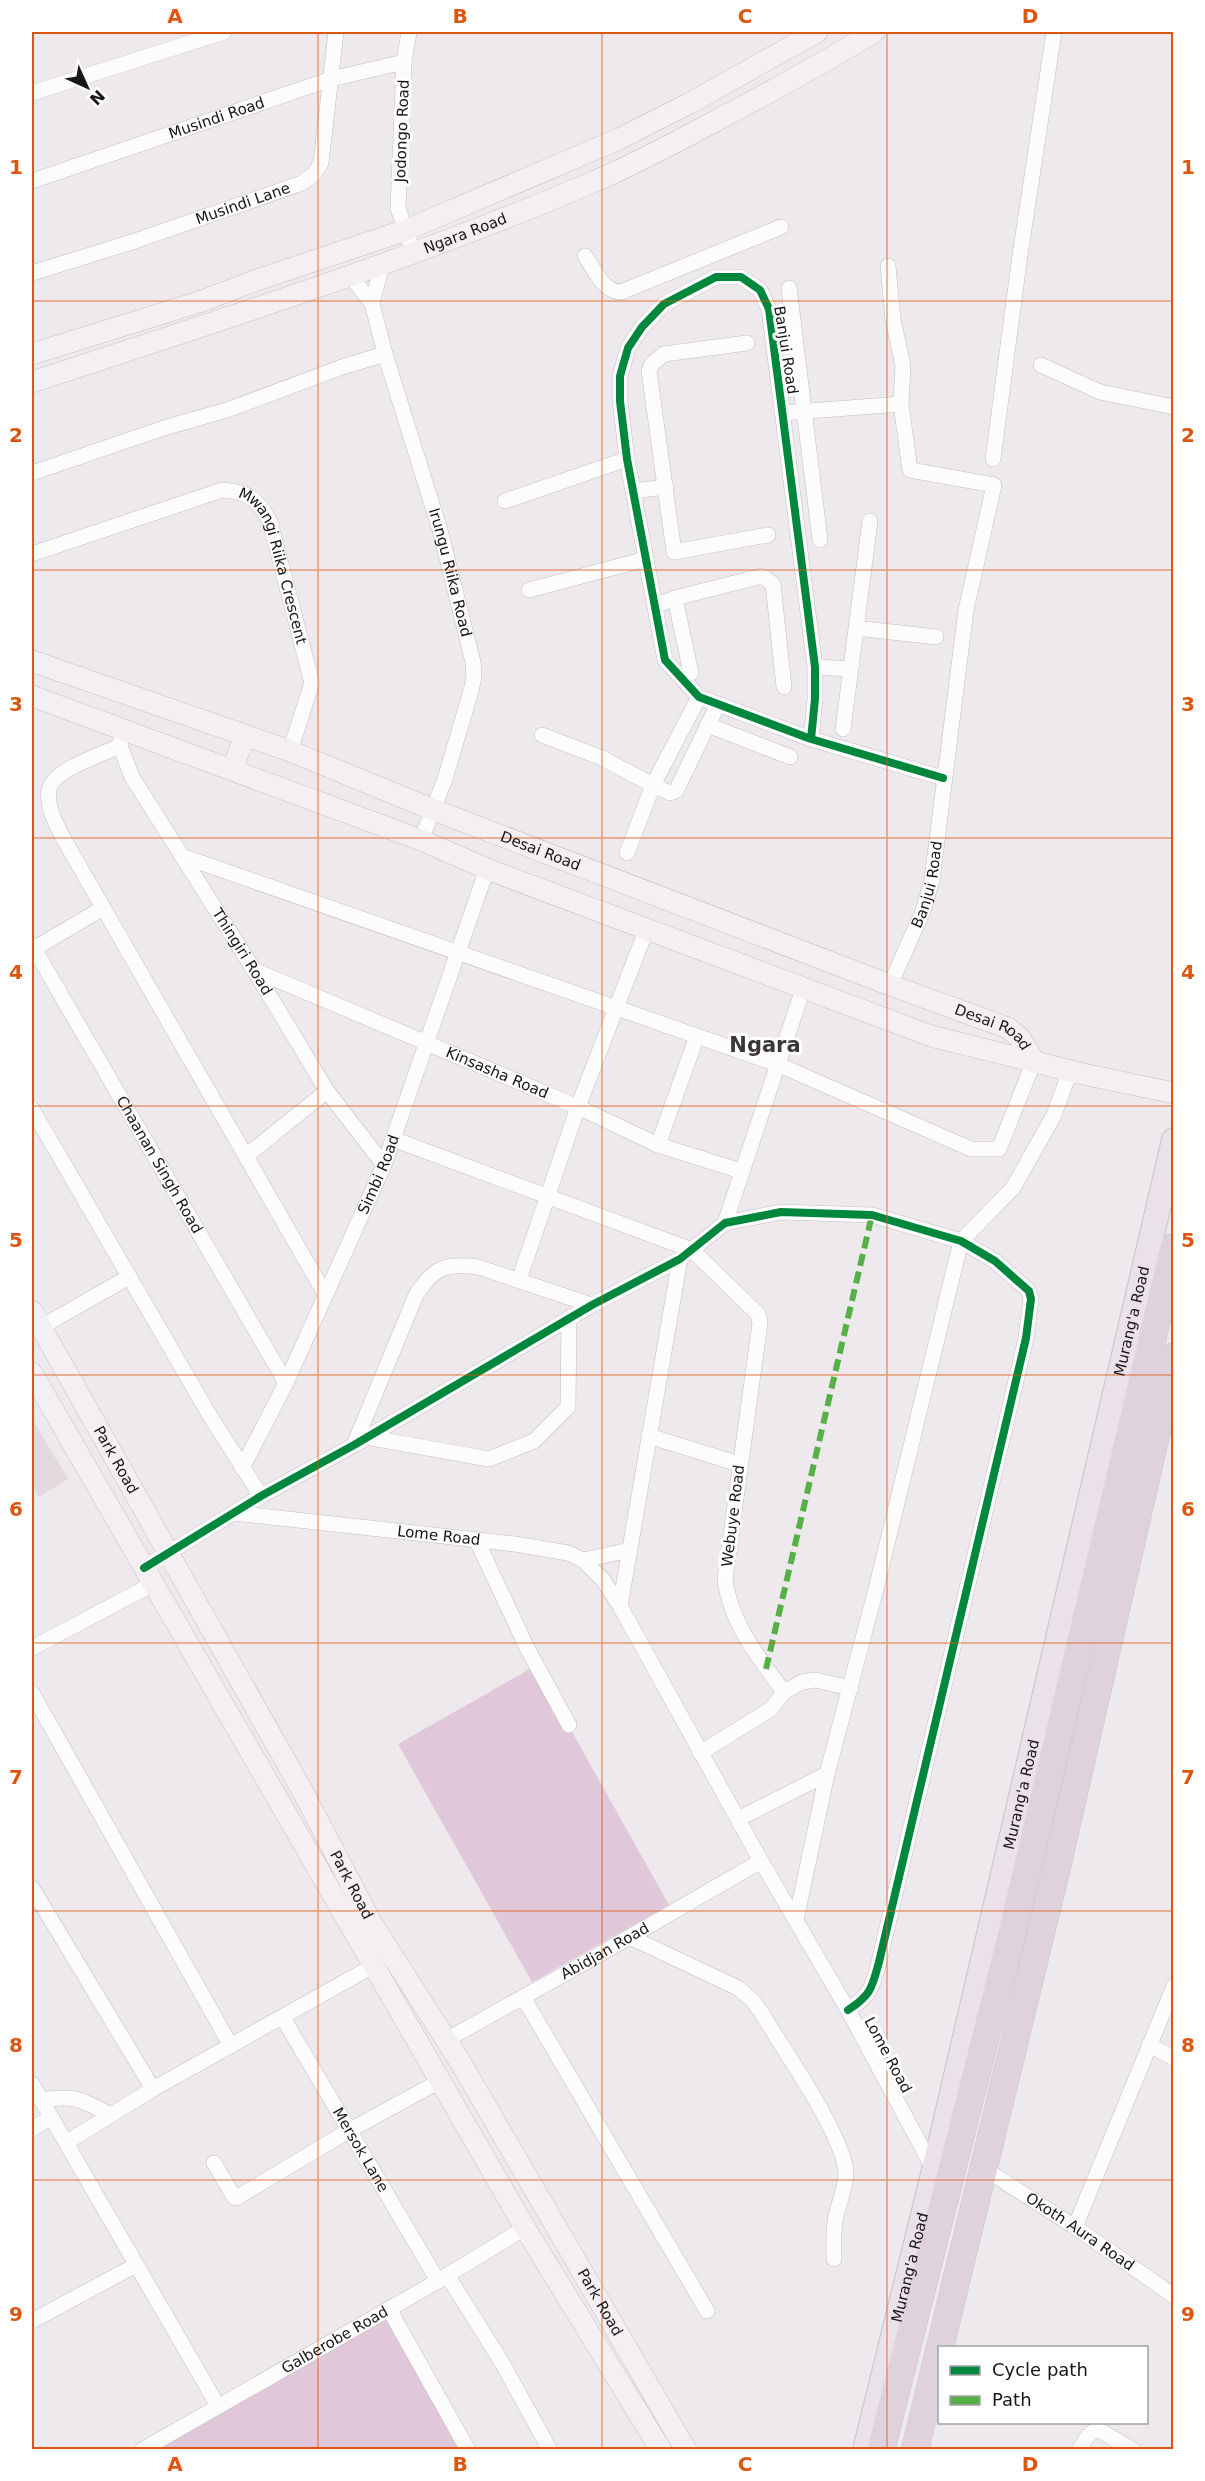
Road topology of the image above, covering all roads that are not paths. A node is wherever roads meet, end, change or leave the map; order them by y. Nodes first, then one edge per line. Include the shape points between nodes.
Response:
1 (224, 32) edge
2 (336, 32) edge
3 (409, 32) edge
4 (817, 32) edge
5 (874, 32) edge
6 (1054, 32) edge
7 (404, 62) junction
8 (331, 79) junction
9 (32, 93) edge
10 (32, 182) edge
11 (781, 227) dead end
12 (406, 230) junction
13 (414, 254) junction
14 (585, 256) dead end
15 (382, 266) junction
16 (888, 266) dead end
17 (669, 272) junction
18 (32, 273) edge
19 (351, 277) junction
20 (789, 288) dead end
21 (680, 295) junction
22 (372, 303) junction
23 (97, 333) junction
24 (747, 342) dead end
25 (32, 354) edge
26 (385, 354) junction
27 (106, 358) junction
28 (1041, 365) dead end
29 (32, 382) edge
30 (901, 404) junction
31 (1173, 408) edge
32 (805, 411) junction
33 (782, 413) junction
34 (627, 459) junction
35 (993, 459) dead end
36 (32, 473) edge
37 (666, 487) junction
38 (633, 491) junction
39 (505, 501) dead end
40 (870, 521) dead end
41 (768, 535) dead end
42 (820, 540) dead end
43 (32, 554) edge
44 (646, 560) junction
45 (529, 590) dead end
46 (675, 598) junction
47 (655, 606) junction
48 (856, 628) junction
49 (936, 637) dead end
50 (32, 661) edge
51 (815, 667) junction
52 (851, 669) junction
53 (691, 673) dead end
54 (784, 687) dead end
55 (32, 696) edge
56 (699, 696) junction
57 (718, 704) junction
58 (708, 725) junction
59 (843, 729) dead end
60 (245, 735) junction
61 (542, 735) dead end
62 (122, 738) junction
63 (812, 738) junction
64 (290, 751) junction
65 (790, 757) dead end
66 (665, 764) junction
67 (232, 770) junction
68 (686, 773) junction
69 (944, 778) junction
70 (653, 785) junction
71 (435, 810) junction
72 (421, 840) junction
73 (627, 853) dead end
74 (182, 856) junction
75 (488, 869) junction
76 (103, 908) junction
77 (647, 928) junction
78 (32, 948) edge
79 (457, 954) junction
80 (254, 970) junction
81 (890, 985) junction
82 (804, 986) junction
83 (615, 1008) junction
84 (697, 1036) junction
85 (427, 1041) junction
86 (1034, 1061) junction
87 (777, 1064) junction
88 (1070, 1071) junction
89 (327, 1091) junction
90 (1173, 1093) edge
91 (578, 1107) junction
92 (32, 1109) edge
93 (393, 1139) junction
94 (1173, 1140) edge
95 (658, 1145) junction
96 (246, 1156) junction
97 (384, 1165) junction
98 (741, 1171) junction
99 (548, 1196) junction
100 (725, 1223) junction
101 (961, 1241) junction
102 (1173, 1247) edge
103 (686, 1254) junction
104 (129, 1277) junction
105 (519, 1280) junction
106 (325, 1294) junction
107 (592, 1305) junction
108 (570, 1318) junction
109 (36, 1319) edge
110 (1173, 1356) edge
111 (32, 1373) edge
112 (286, 1383) junction
113 (1169, 1401) edge
114 (650, 1436) junction
115 (360, 1441) junction
116 (739, 1464) junction
117 (242, 1467) junction
118 (261, 1496) junction
119 (234, 1513) junction
120 (477, 1541) junction
121 (630, 1550) junction
122 (167, 1554) junction
123 (583, 1560) junction
124 (148, 1576) junction
125 (620, 1606) junction
126 (32, 1648) edge
127 (851, 1688) junction
128 (784, 1692) junction
129 (32, 1693) edge
130 (568, 1725) dead end
131 (700, 1753) junction
132 (827, 1774) junction
133 (296, 1780) junction
134 (273, 1792) junction
135 (738, 1819) junction
136 (760, 1861) junction
137 (32, 1888) edge
138 (796, 1920) junction
139 (630, 1937) junction
140 (373, 1966) junction
141 (1173, 1986) edge
142 (523, 1997) junction
143 (848, 2010) junction
144 (283, 2018) junction
145 (446, 2040) junction
146 (1149, 2045) junction
147 (231, 2046) junction
148 (1173, 2058) edge
149 (440, 2081) junction
150 (32, 2084) edge
151 (153, 2090) junction
152 (41, 2100) junction
153 (111, 2115) junction
154 (50, 2118) junction
155 (32, 2129) edge
156 (350, 2130) junction
157 (67, 2142) junction
158 (214, 2163) dead end
159 (983, 2168) junction
160 (934, 2170) junction
161 (1075, 2227) junction
162 (525, 2228) junction
163 (834, 2259) dead end
164 (136, 2265) junction
165 (442, 2278) junction
166 (1172, 2292) edge
167 (389, 2309) junction
168 (707, 2311) dead end
169 (32, 2321) edge
170 (940, 2346) edge
171 (938, 2355) edge
172 (218, 2406) junction
173 (142, 2450) edge
174 (468, 2450) edge
175 (550, 2450) edge
176 (661, 2450) edge
177 (686, 2450) edge
178 (865, 2450) edge
179 (881, 2450) edge
180 (915, 2450) edge
181 (1079, 2450) edge
182 (1133, 2450) edge

1 - 9 street
2 - 8 street, Musindi Lane
3 - 7 street, Jodongo Road
4 - 12 main road, Ngara Road via 619,139
5 - 13 main road, Ngara Road via 806,74 663,149 588,184
6 - 35 street
7 - 8 street, Musindi Road
7 - 12 street, Jodongo Road via 398,208
8 - 10 street, Musindi Road
8 - 18 street, Musindi Lane via 321,163 310,178 132,242
11 - 17 street
12 - 13 street, Jodongo Road
12 - 23 main road, Ngara Road
13 - 15 main road, Ngara Road
14 - 17 street via 606,288 613,292
15 - 19 main road, Ngara Road
15 - 22 street, Irungu Riika Road
16 - 30 street via 893,320 903,366
17 - 21 street
19 - 22 street, Irungu Riika Road
19 - 27 main road, Ngara Road
20 - 32 street
21 - 33 street, Banjui Road via 716,278 741,277 760,290 769,309
21 - 34 street, Banjui Road via 664,303 628,348 620,376
22 - 26 street, Irungu Riika Road
23 - 25 main road, Ngara Road
23 - 27 main road
24 - 37 street via 664,354 652,364 649,371
26 - 36 street
26 - 71 street, Irungu Riika Road via 440,530 473,662 471,691
27 - 29 main road, Ngara Road
28 - 31 street via 1100,392
30 - 32 street
30 - 69 street, Banjui Road via 910,470 994,485 966,610
32 - 33 street
32 - 42 street
33 - 51 street, Banjui Road
34 - 38 street, Banjui Road
34 - 39 street
37 - 38 street
37 - 41 street via 676,553
38 - 44 street, Banjui Road
40 - 48 street
43 - 64 street, Mwangi Riika Crescent via 222,490 242,492 259,503 270,522 312,683
44 - 45 street
44 - 47 street, Banjui Road
46 - 47 street
46 - 53 street
46 - 54 street via 762,576 768,579 773,584
47 - 56 street, Banjui Road via 665,660
48 - 49 street
48 - 52 street
50 - 60 main road, Desai Road
51 - 52 street
51 - 63 street, Banjui Road
52 - 59 street
55 - 62 main road, Desai Road
56 - 57 street, Banjui Road
56 - 66 street
57 - 58 street
57 - 63 street, Banjui Road
58 - 65 street
58 - 68 street
60 - 64 main road, Desai Road
60 - 67 main road
61 - 70 street via 602,758
62 - 67 main road, Desai Road
62 - 74 street, Thingiri Road via 132,777
62 - 76 street via 58,775 49,787 49,803 56,822
63 - 69 street, Banjui Road
64 - 71 main road, Desai Road
66 - 68 street
66 - 70 street
67 - 72 main road, Desai Road
68 - 70 street via 674,793
69 - 81 street, Banjui Road via 932,880 923,911
70 - 73 street
71 - 72 street, Irungu Riika Road
71 - 81 main road, Desai Road
72 - 75 main road, Desai Road
74 - 79 street
74 - 80 street, Thingiri Road
75 - 77 main road, Desai Road
75 - 79 street, Simbi Road
76 - 78 street
76 - 96 street
77 - 82 main road, Desai Road
77 - 83 street
78 - 112 street, Chaanan Singh Road
79 - 83 street
79 - 85 street, Simbi Road
80 - 85 street, Kinsasha Road
80 - 89 street, Thingiri Road
81 - 86 main road, Desai Road via 1008,1028 1020,1038
82 - 86 main road, Desai Road via 931,1036
82 - 87 street
83 - 84 street
83 - 91 street
84 - 87 street
84 - 95 street
85 - 91 street, Kinsasha Road
85 - 93 street, Simbi Road
86 - 87 street via 999,1149 971,1149
86 - 88 main road, Desai Road
87 - 98 street
88 - 90 main road, Desai Road
88 - 101 street via 1054,1114 1013,1188
89 - 96 street
89 - 97 street, Thingiri Road
91 - 95 street, Kinsasha Road
91 - 99 street
92 - 104 street
93 - 97 street, Simbi Road
93 - 99 street
94 - 160 main road, Murang'a Road
95 - 98 street, Kinsasha Road
96 - 106 street
97 - 106 street, Simbi Road
98 - 100 street
99 - 103 street
99 - 105 street
100 - 101 street via 781,1212 872,1215
100 - 103 street
101 - 127 street
101 - 143 street via 994,1261 1029,1290 1026,1338 879,1962 867,1997
102 - 179 highway, Murang'a Road via 1015,1921
103 - 107 street
103 - 114 street
103 - 116 street, Webuye Road via 758,1314 760,1323
104 - 109 street
104 - 117 street
105 - 107 street
105 - 115 street via 460,1265 442,1268 428,1276 416,1294
106 - 112 street, Simbi Road
107 - 108 street
108 - 115 street
108 - 115 street via 568,1407 534,1441 489,1459
109 - 122 main road, Park Road
110 - 113 highway
111 - 124 main road, Park Road
112 - 117 street, Simbi Road
113 - 159 highway
114 - 116 street
114 - 121 street
115 - 118 street
116 - 128 street, Webuye Road via 725,1578 727,1595 766,1669
117 - 118 street
118 - 119 street
119 - 120 street, Lome Road
119 - 122 street
120 - 123 street, Lome Road via 568,1553
120 - 130 street
121 - 123 street
121 - 125 street
122 - 124 street
122 - 133 main road, Park Road
123 - 125 street, Lome Road via 603,1580
124 - 126 street
124 - 134 main road, Park Road
125 - 131 street, Lome Road
127 - 128 street via 815,1680
127 - 132 street
128 - 131 street via 771,1709
129 - 147 street
131 - 135 street, Lome Road
132 - 135 street
132 - 138 street
133 - 134 street
133 - 145 main road, Park Road via 372,1924
134 - 140 main road, Park Road
135 - 136 street, Lome Road
136 - 138 street, Lome Road
136 - 139 street, Abidjan Road
137 - 151 street
138 - 143 street, Lome Road
139 - 142 street, Abidjan Road
139 - 163 street via 738,1988 761,2012 824,2117 844,2160 846,2176 835,2223
140 - 144 street
140 - 149 main road, Park Road
141 - 146 street
142 - 145 street, Abidjan Road
142 - 168 street
143 - 160 street, Lome Road
144 - 147 street
144 - 156 street, Mersok Lane
145 - 177 main road, Park Road
146 - 148 street
146 - 161 street
147 - 151 street
149 - 156 street
149 - 162 main road, Park Road
150 - 152 street
151 - 153 street
152 - 153 street via 65,2096
152 - 154 street
153 - 157 street
154 - 155 street
154 - 157 street
156 - 158 street via 236,2198
156 - 165 street, Mersok Lane
157 - 164 street
159 - 161 street, Okoth Aura Road
159 - 170 highway
160 - 178 main road, Murang'a Road
161 - 166 street, Okoth Aura Road
162 - 165 street, Galberobe Road
162 - 176 main road, Park Road
164 - 169 street
164 - 172 street
165 - 167 street, Galberobe Road
165 - 175 street, Mersok Lane via 501,2361
167 - 172 street, Galberobe Road
167 - 174 street
171 - 180 highway
172 - 173 street, Galberobe Road
181 - 182 street via 1092,2431 1099,2430

